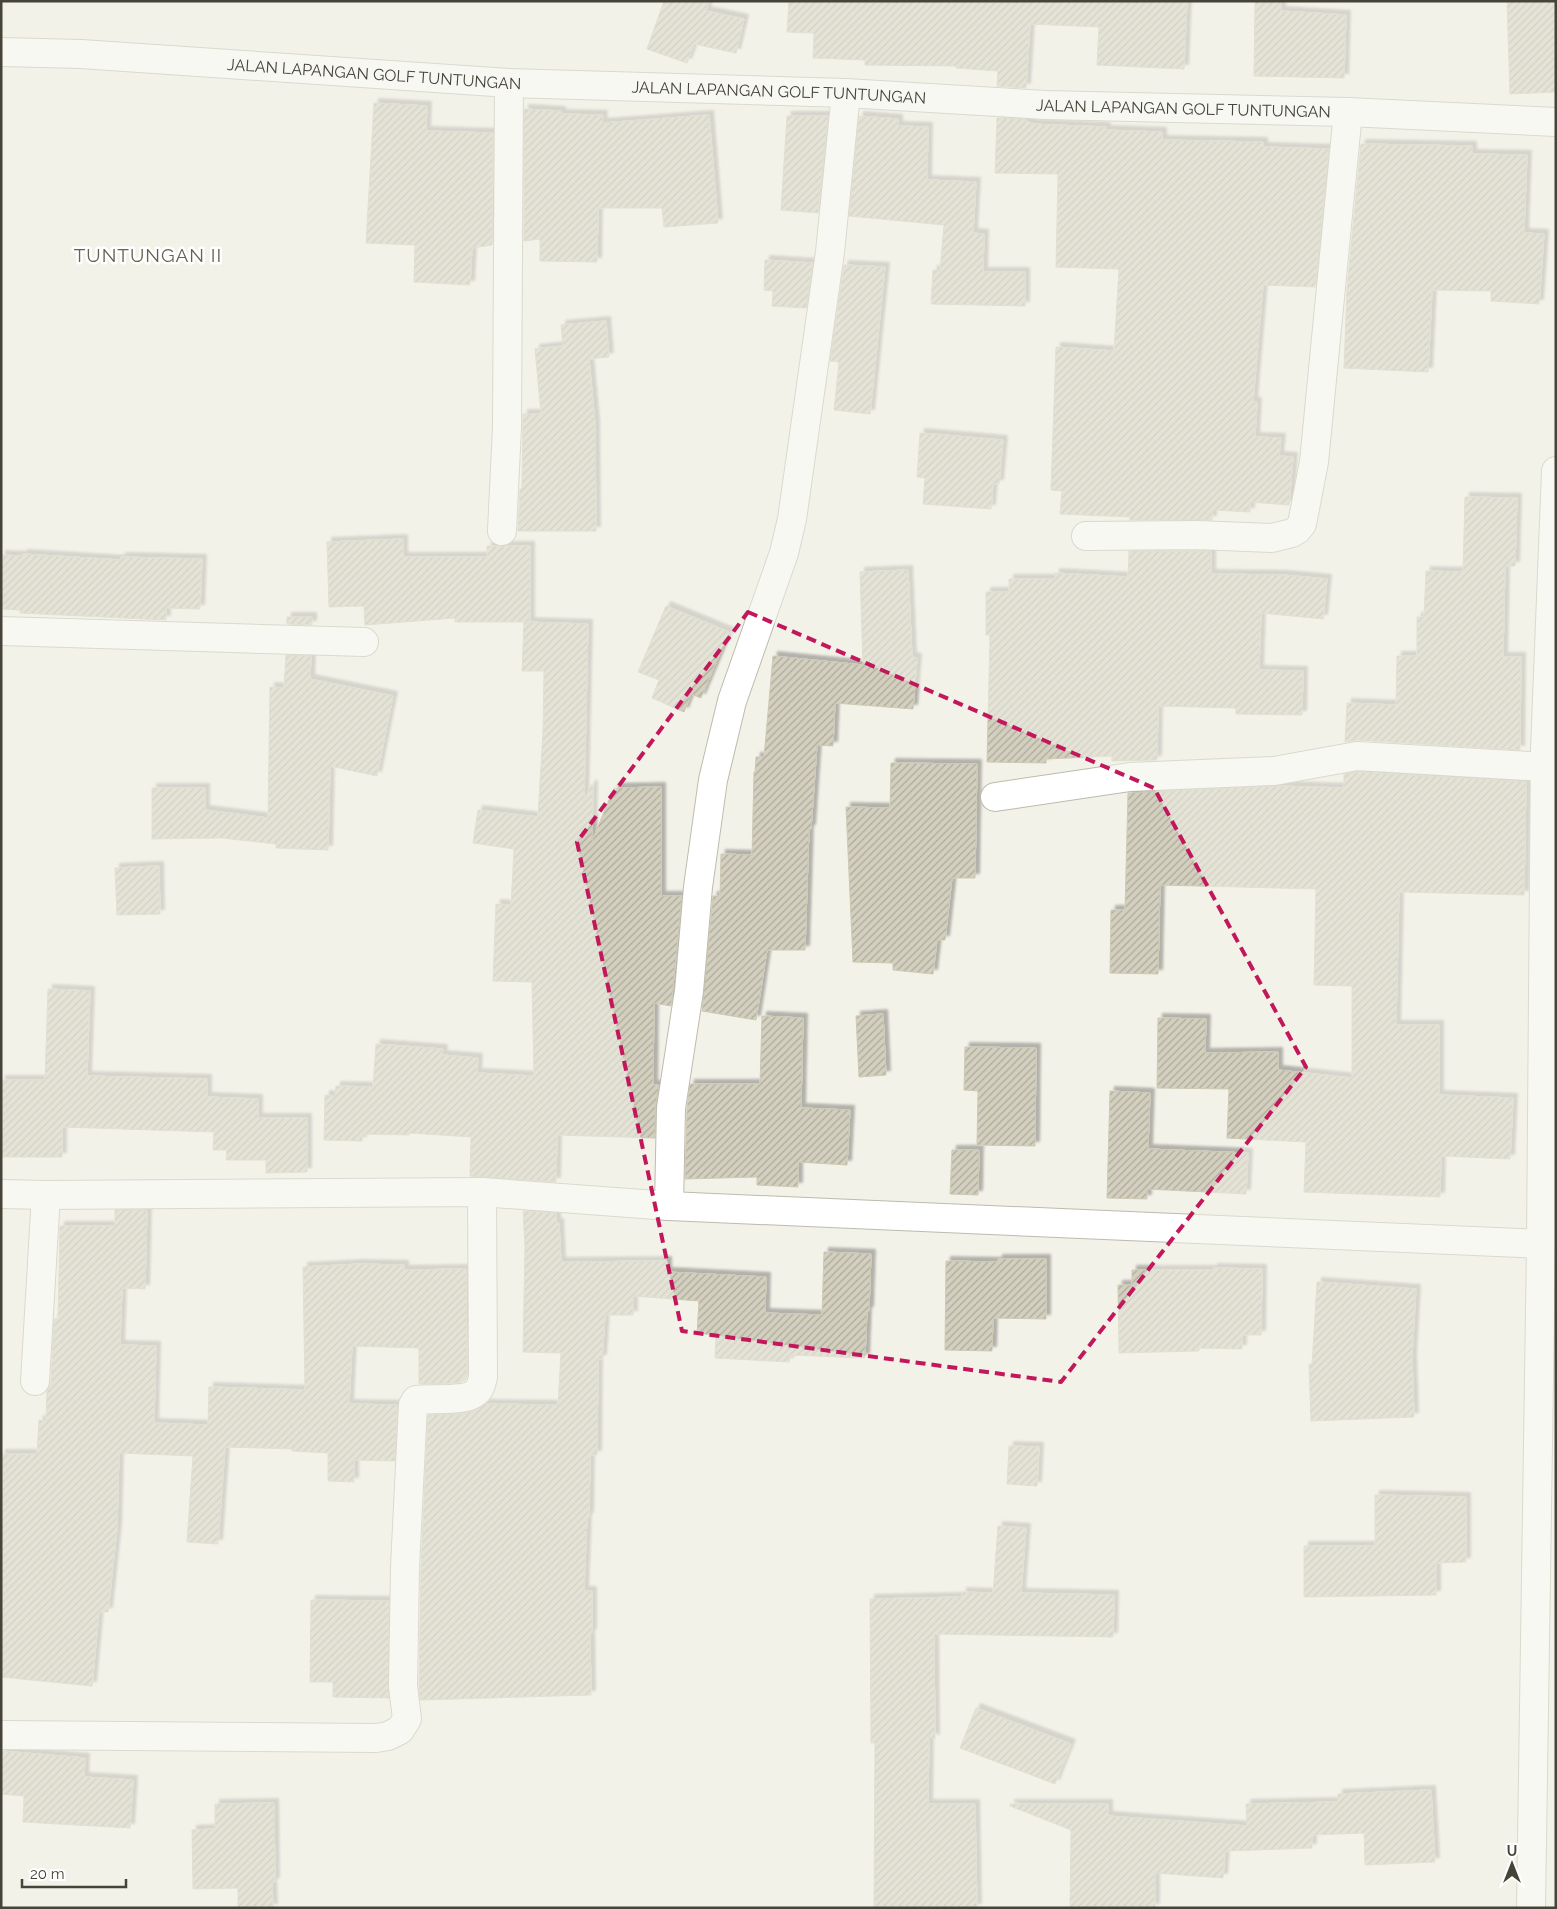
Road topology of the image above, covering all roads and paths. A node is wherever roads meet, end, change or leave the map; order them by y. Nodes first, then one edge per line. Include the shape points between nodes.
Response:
1 (1, 52) edge
2 (509, 82) junction
3 (846, 93) junction
4 (1348, 112) junction
5 (1556, 122) edge
6 (1556, 471) edge
7 (502, 531) dead end
8 (1555, 535) edge
9 (1086, 536) dead end
10 (1, 631) edge
11 (364, 642) dead end
12 (1549, 756) edge
13 (995, 797) dead end
14 (482, 1192) junction
15 (1, 1194) edge
16 (46, 1195) junction
17 (669, 1206) junction
18 (1541, 1244) junction
19 (35, 1381) dead end
20 (1, 1735) edge
21 (1531, 1908) edge

1 - 2 street, JALAN LAPANGAN GOLF TUNTUNGAN via 81,54
2 - 3 street, JALAN LAPANGAN GOLF TUNTUNGAN
2 - 7 street via 507,427
3 - 4 street, JALAN LAPANGAN GOLF TUNTUNGAN via 1046,105
3 - 17 street via 830,252 792,519 784,553 732,701 713,780 671,1108
4 - 5 street, JALAN LAPANGAN GOLF TUNTUNGAN
4 - 9 street via 1314,462 1302,524 1292,533 1272,538
6 - 8 street
8 - 12 street
10 - 11 street
12 - 13 street via 1358,756 1274,771 1130,777
12 - 18 street
14 - 16 street
14 - 17 street
14 - 20 street via 483,1377 479,1390 471,1396 457,1399 416,1400 413,1405 405,1567 403,1686 407,1719 400,1730 376,1738
15 - 16 street
16 - 19 street
17 - 18 street
18 - 21 street

